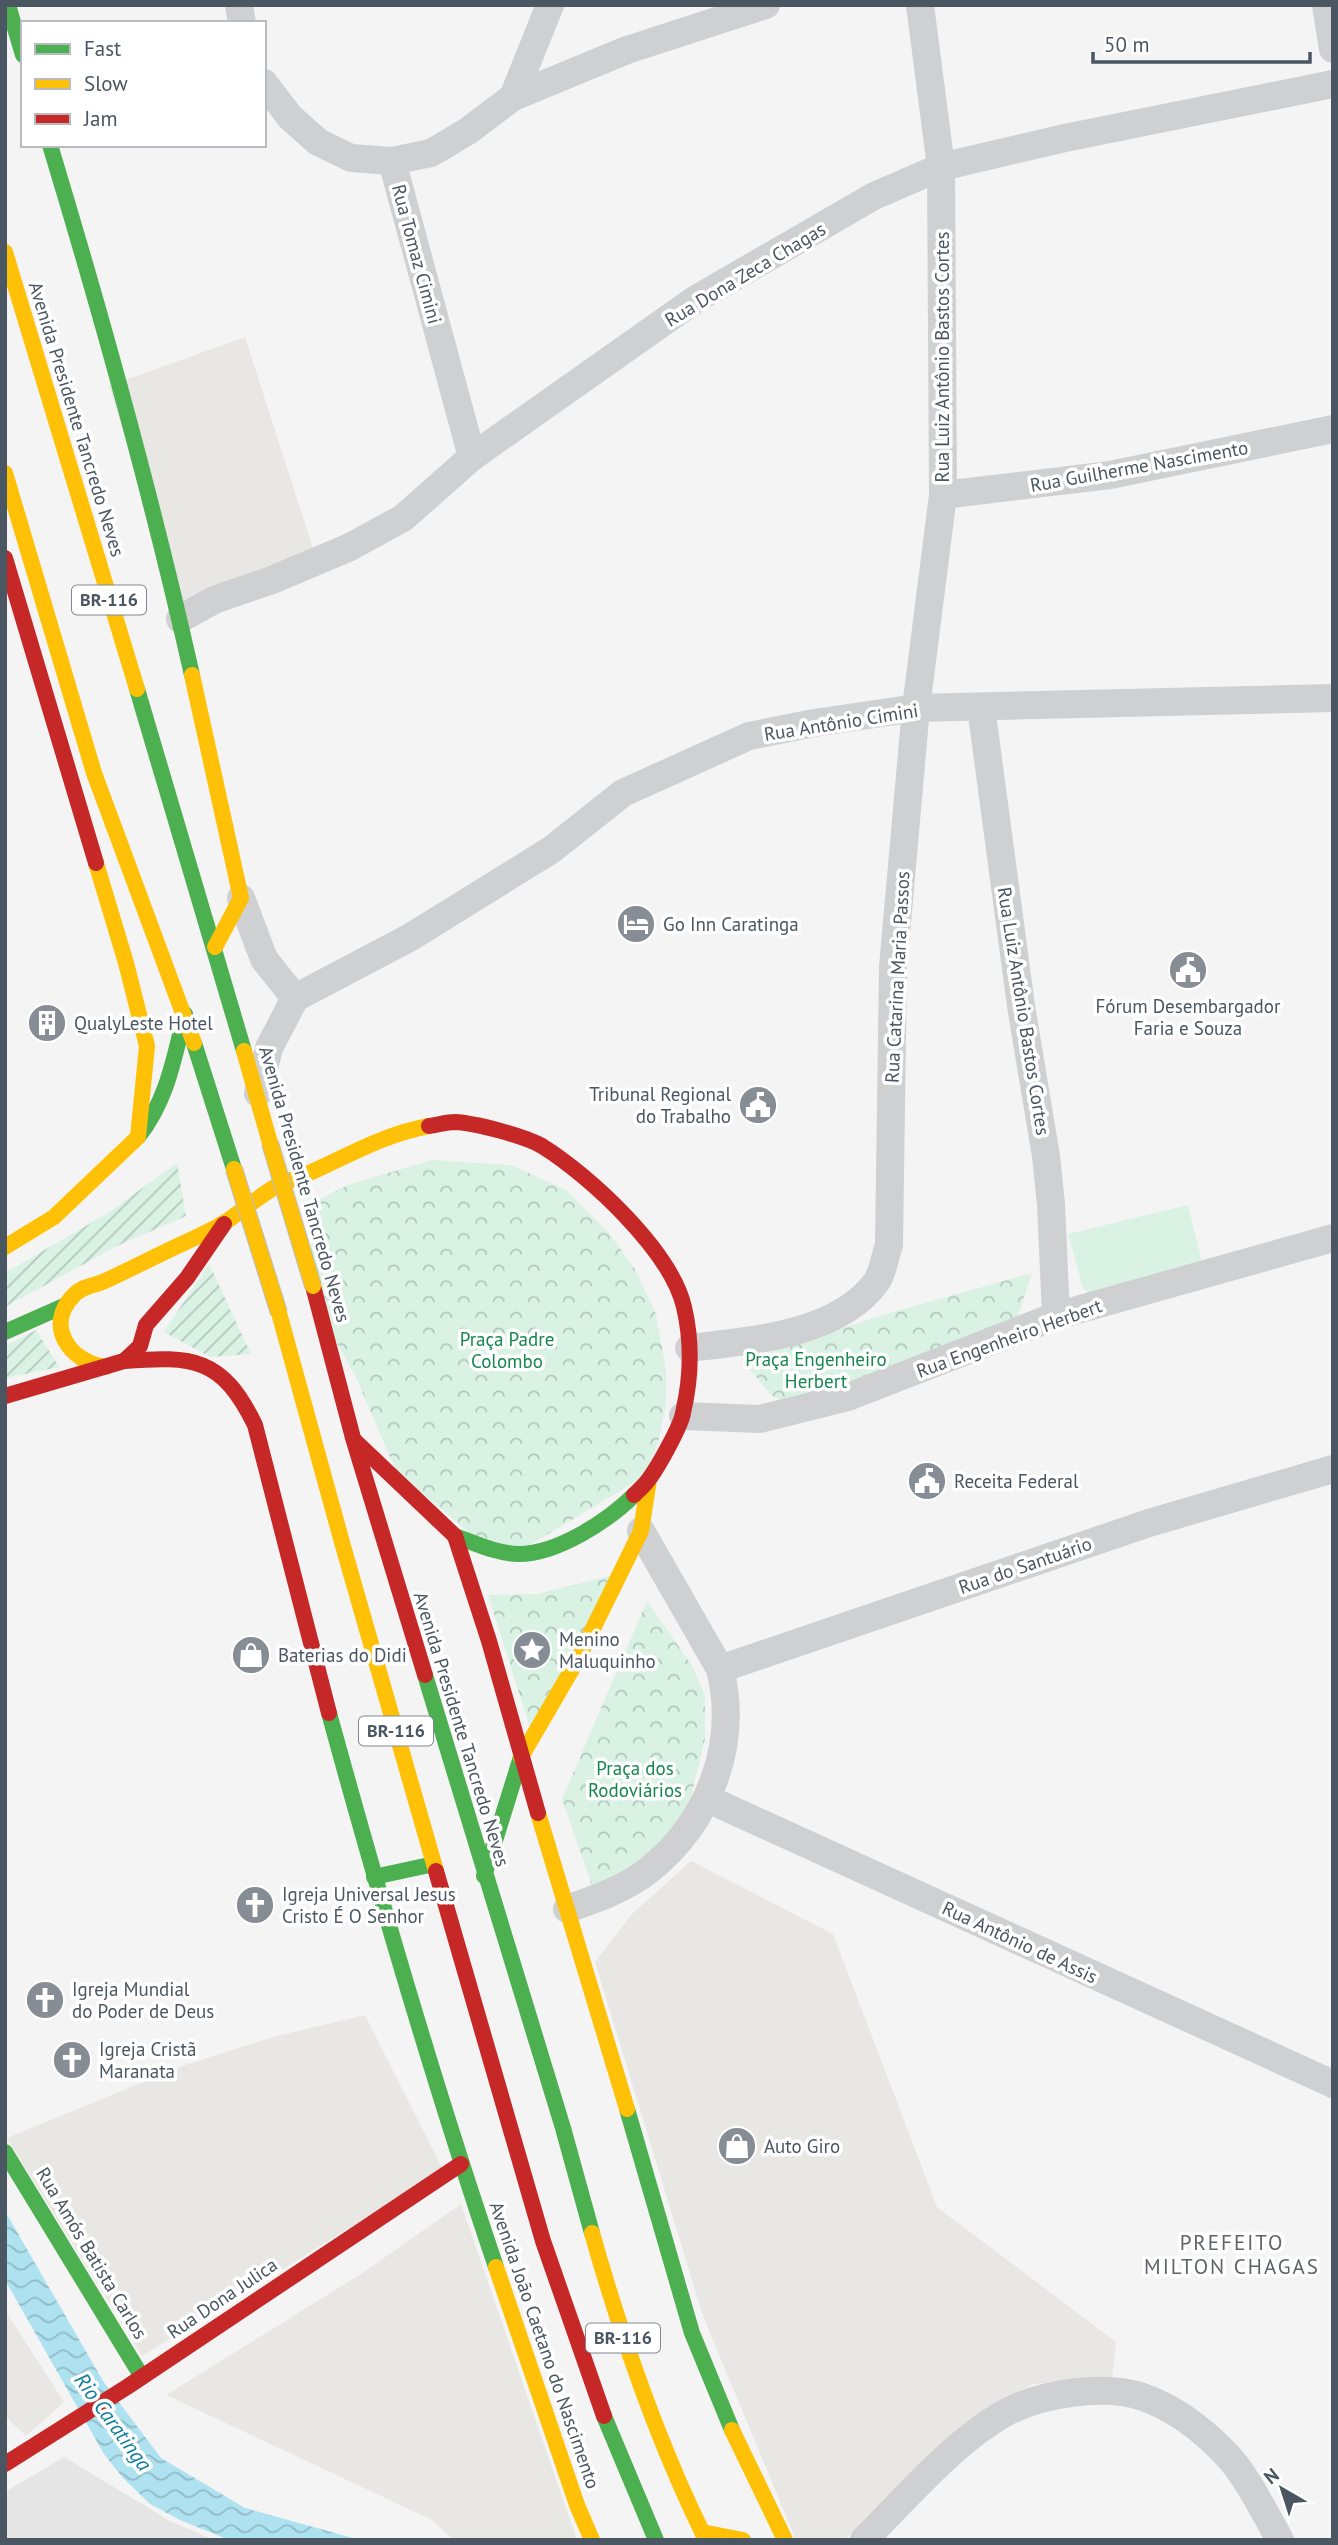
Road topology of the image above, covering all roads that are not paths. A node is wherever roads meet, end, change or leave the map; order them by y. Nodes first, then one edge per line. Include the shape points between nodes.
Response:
1 (8, 5) edge
2 (550, 5) edge
3 (766, 5) edge
4 (920, 5) edge
5 (1326, 5) edge
6 (21, 48) edge
7 (1333, 48) edge
8 (1333, 83) edge
9 (266, 86) edge
10 (513, 97) junction
11 (51, 147) edge
12 (392, 161) junction
13 (941, 167) junction
14 (5, 252) edge
15 (1333, 429) edge
16 (472, 457) junction
17 (5, 473) edge
18 (943, 495) junction
19 (5, 558) edge
20 (180, 619) junction
21 (1333, 698) edge
22 (981, 707) junction
23 (916, 708) junction
24 (241, 898) junction
25 (215, 947) junction
26 (295, 998) junction
27 (186, 1014) junction
28 (258, 1094) junction
29 (138, 1137) junction
30 (225, 1222) junction
31 (1333, 1238) edge
32 (5, 1247) edge
33 (104, 1282) junction
34 (125, 1288) dead end
35 (140, 1303) dead end
36 (66, 1305) junction
37 (1056, 1317) junction
38 (146, 1325) junction
39 (5, 1332) edge
40 (689, 1348) junction
41 (124, 1361) junction
42 (106, 1367) junction
43 (5, 1396) edge
44 (683, 1416) junction
45 (353, 1438) junction
46 (1333, 1469) edge
47 (649, 1480) junction
48 (641, 1531) junction
49 (455, 1536) junction
50 (720, 1669) junction
51 (521, 1757) junction
52 (708, 1799) junction
53 (434, 1864) junction
54 (484, 1876) junction
55 (374, 1877) junction
56 (567, 1909) junction
57 (1333, 2084) edge
58 (5, 2151) edge
59 (461, 2164) junction
60 (142, 2377) junction
61 (5, 2464) edge
62 (704, 2536) edge
63 (592, 2540) edge
64 (656, 2540) edge
65 (743, 2540) edge
66 (785, 2540) edge
67 (864, 2540) edge
68 (1280, 2540) edge

1 - 6 main road
2 - 10 street
3 - 10 street, Rua Tomaz Cimini via 627,50
4 - 13 street, Rua Luiz Antônio Bastos Cortes
5 - 7 street
8 - 13 street, Rua Dona Zeca Chagas
9 - 12 street via 290,117 318,142 351,158
10 - 12 street, Rua Tomaz Cimini via 431,153
11 - 20 main road
12 - 16 street, Rua Tomaz Cimini
13 - 16 street, Rua Dona Zeca Chagas via 874,196 696,299
13 - 18 street, Rua Luiz Antônio Bastos Cortes
14 - 25 main road, Avenida Presidente Tancredo Neves / BR-116
15 - 18 street, Rua Guilherme Nascimento via 1110,475
16 - 20 street, Rua Dona Zeca Chagas via 403,518 350,547 214,600
17 - 27 main road, BR-116 via 94,773
18 - 23 street, Rua Luiz Antônio Bastos Cortes
19 - 29 main road via 147,1046
20 - 24 main road
21 - 22 street, Rua Antônio Cimini
22 - 23 street, Rua Antônio Cimini
22 - 37 street, Rua Luiz Antônio Bastos Cortes via 1046,1156
23 - 26 street, Rua Antônio Cimini via 749,736 623,793 551,850 409,938
23 - 40 street, Rua Catarina Maria Passos via 893,967 889,1245 878,1279 857,1303 833,1317 800,1329
24 - 25 main road
24 - 26 street via 264,959
25 - 28 main road, Avenida Presidente Tancredo Neves / BR-116
26 - 28 street via 269,1048
27 - 29 main road via 166,1087 152,1122
27 - 53 main road, BR-116, bridge via 279,1312
28 - 45 main road, Avenida Presidente Tancredo Neves / BR-116, bridge
29 - 32 main road via 54,1217
30 - 33 main road
30 - 38 main road via 187,1278
30 - 40 main road via 277,1186 412,1129 454,1122 499,1130 540,1145 596,1187 636,1228 669,1272 684,1306
31 - 37 street, Rua Engenheiro Herbert
33 - 34 main road
33 - 36 main road via 82,1288
35 - 38 main road
36 - 39 main road
36 - 42 main road via 62,1326 68,1347 91,1365
37 - 44 street, Rua Engenheiro Herbert via 848,1397 760,1419
38 - 41 main road via 140,1346
40 - 44 main road
41 - 42 main road
41 - 55 main road via 176,1358 198,1363 222,1378 247,1408 265,1460
42 - 43 main road
44 - 47 main road
45 - 49 main road
45 - 54 main road, Avenida Presidente Tancredo Neves / BR-116
46 - 50 street, Rua do Santuário via 1149,1523
47 - 48 main road
47 - 49 main road via 599,1524 558,1545 519,1554
48 - 50 street
48 - 51 main road via 578,1659
49 - 51 main road
50 - 52 street via 726,1691 726,1731
51 - 54 main road
51 - 56 main road
52 - 56 street via 677,1843 649,1870 611,1894
52 - 57 street, Rua Antônio de Assis
53 - 55 main road
53 - 64 main road, Avenida João Caetano do Nascimento / BR-116 via 535,2219 579,2353
54 - 62 main road, Avenida Presidente Tancredo Neves / BR-116 via 638,2386
55 - 59 main road
56 - 66 main road via 692,2333
58 - 60 main road, Rua Amós Batista Carlos
59 - 60 main road, Rua Dona Julica
59 - 63 main road, Avenida João Caetano do Nascimento
60 - 61 main road, Rua Dona Julica via 49,2438 18,2449
62 - 65 main road
67 - 68 street via 970,2437 1008,2412 1051,2395 1098,2391 1141,2397 1183,2417 1228,2456

